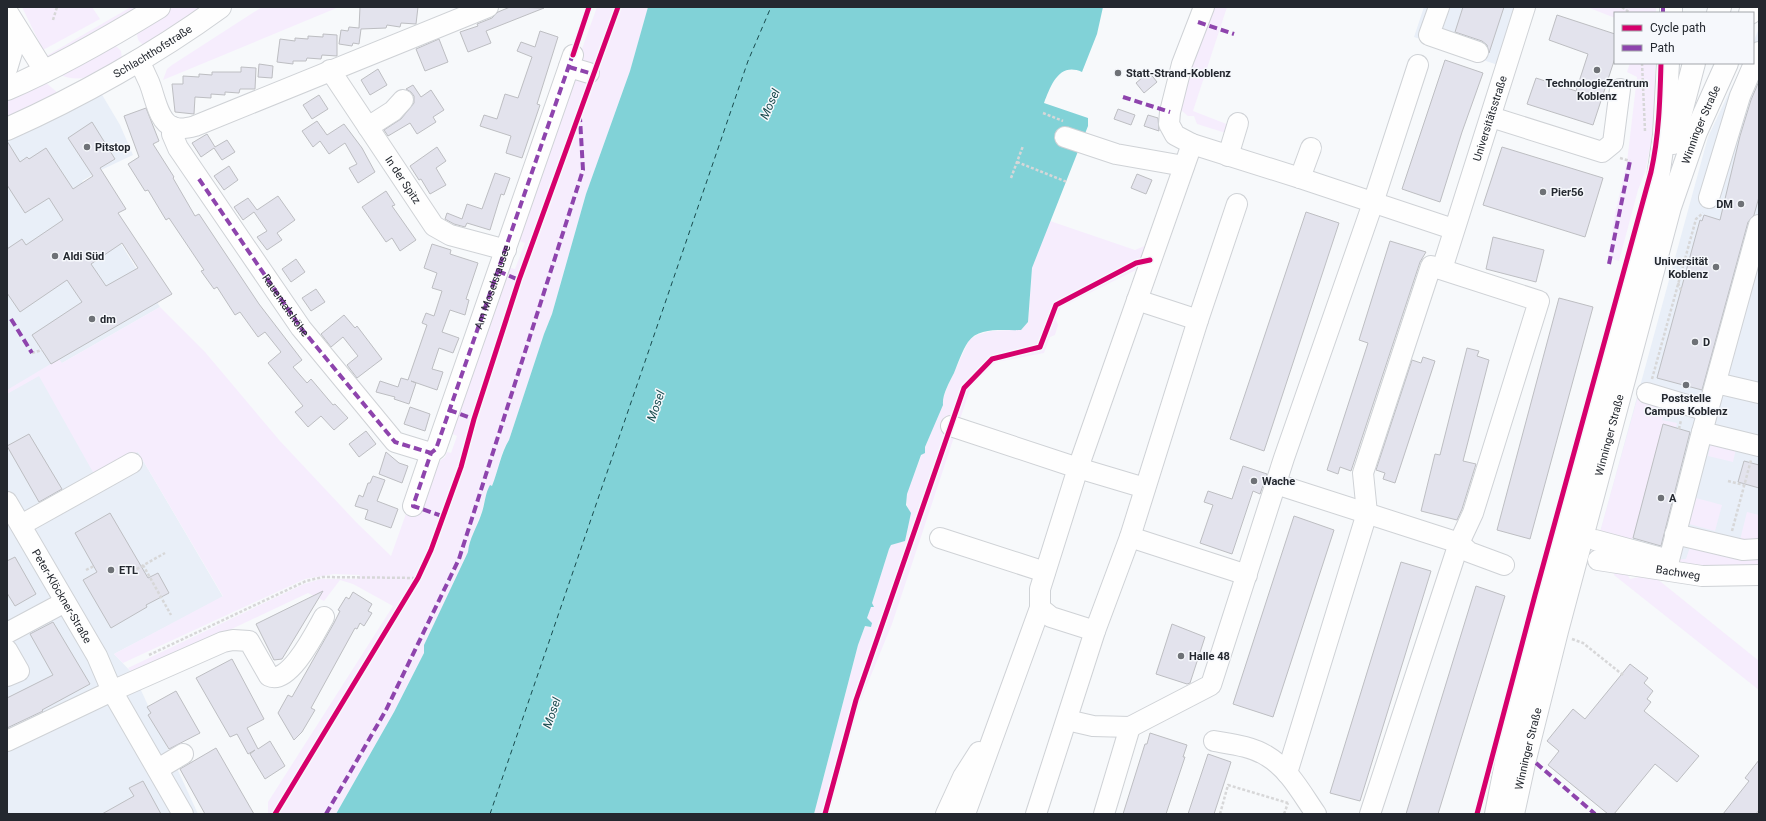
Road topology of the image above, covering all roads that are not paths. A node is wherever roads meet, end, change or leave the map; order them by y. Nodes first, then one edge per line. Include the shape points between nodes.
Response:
1 (159, 7) edge
2 (220, 7) edge
3 (488, 7) edge
4 (1439, 7) edge
5 (1526, 7) edge
6 (1198, 11) edge
7 (8, 13) edge
8 (121, 30) junction
9 (1478, 52) dead end
10 (1759, 52) edge
11 (138, 60) junction
12 (1668, 64) edge
13 (1694, 64) edge
14 (1706, 64) edge
15 (1727, 64) edge
16 (1754, 64) edge
17 (1754, 64) edge
18 (1418, 66) dead end
19 (7, 69) edge
20 (330, 70) junction
21 (45, 72) junction
22 (589, 73) dead end
23 (7, 89) edge
24 (1620, 89) dead end
25 (81, 91) junction
26 (403, 100) dead end
27 (1491, 117) junction
28 (1238, 123) dead end
29 (173, 127) junction
30 (368, 127) junction
31 (7, 128) edge
32 (1065, 137) dead end
33 (1192, 144) junction
34 (1311, 148) dead end
35 (1228, 156) junction
36 (1184, 166) junction
37 (1300, 178) junction
38 (1665, 192) junction
39 (1709, 198) road end
40 (1373, 203) junction
41 (1237, 204) dead end
42 (1759, 225) edge
43 (1453, 229) junction
44 (1756, 249) edge
45 (506, 250) junction
46 (1442, 269) junction
47 (1137, 300) junction
48 (1198, 320) junction
49 (1716, 382) junction
50 (1759, 393) edge
51 (1647, 394) road end
52 (1707, 412) junction
53 (951, 426) dead end
54 (1702, 432) junction
55 (1757, 445) edge
56 (431, 453) junction
57 (132, 463) dead end
58 (1078, 468) junction
59 (1276, 484) junction
60 (1146, 488) junction
61 (413, 506) dead end
62 (1367, 513) junction
63 (12, 514) edge
64 (1675, 534) junction
65 (1130, 537) junction
66 (940, 538) dead end
67 (1595, 540) dead end
68 (1458, 543) junction
69 (1759, 549) edge
70 (1598, 560) dead end
71 (1504, 565) dead end
72 (1045, 572) junction
73 (1247, 575) junction
74 (1759, 575) edge
75 (65, 602) junction
76 (1040, 608) junction
77 (324, 617) dead end
78 (1095, 630) junction
79 (7, 633) edge
80 (7, 650) edge
81 (7, 676) edge
82 (112, 691) junction
83 (1001, 717) junction
84 (1067, 720) junction
85 (1130, 728) junction
86 (7, 741) edge
87 (1214, 741) dead end
88 (183, 754) dead end
89 (158, 769) junction
90 (1287, 773) junction
91 (183, 814) edge
92 (946, 814) edge
93 (965, 814) edge
94 (1036, 814) edge
95 (1104, 814) edge
96 (1316, 814) edge
97 (1370, 814) edge
98 (1496, 814) edge
99 (1513, 814) edge

1 - 8 main road
2 - 11 main road, Schlachthofstraße
3 - 20 street
4 - 9 street via 1430,35
5 - 27 street, Universitätsstraße
6 - 33 street via 1182,64 1169,124 1174,135
7 - 19 street via 13,34 13,49
7 - 21 street
8 - 11 main road
8 - 21 main road
10 - 16 street
11 - 25 main road, Schlachthofstraße
11 - 29 street, Rauentalshöhe via 162,115 167,124
12 - 38 main road, Winninger Straße via 1664,135
13 - 38 main road
14 - 38 main road via 1682,148
15 - 38 main road, Winninger Straße
17 - 39 street via 1740,96
18 - 40 street via 1417,95 1394,165
20 - 29 street via 195,126 179,129
20 - 30 street, In der Spitz
21 - 23 main road
21 - 25 main road via 54,82
22 - 45 street, Am Moselstausee via 571,61
24 - 27 street via 1613,143 1602,152
25 - 31 main road, Schlachthofstraße
26 - 30 street via 393,111
27 - 43 street, Universitätsstraße
28 - 35 street
29 - 56 street, Rauentalshöhe via 172,134 178,148 301,328 395,442
30 - 45 street, In der Spitz via 434,226 450,235
32 - 36 street via 1116,154
33 - 35 street
33 - 36 street
34 - 37 street
35 - 37 street
36 - 47 street
37 - 40 street
38 - 98 main road, Winninger Straße via 1533,654
38 - 99 main road, Winninger Straße via 1653,265 1524,759
40 - 43 street
40 - 59 street
41 - 48 street
42 - 44 street
43 - 46 street, Universitätsstraße
44 - 49 street
45 - 56 street, Am Moselstausee via 436,449
46 - 62 street via 1431,266 1363,473
46 - 68 street via 1538,301 1474,513
47 - 48 street
47 - 58 street
48 - 60 street
49 - 50 street
49 - 52 street
51 - 52 street
52 - 54 street
53 - 58 street
54 - 55 street
54 - 64 street
56 - 61 street, Am Moselstausee
57 - 63 street
58 - 60 street
58 - 72 street
59 - 62 street
59 - 73 street
60 - 65 street
62 - 68 street
62 - 90 street
63 - 75 street, Peter-Klöckner-Straße
64 - 67 street via 1669,560
64 - 69 street via 1743,550
65 - 73 street
65 - 78 street
66 - 72 street
68 - 71 street via 1469,552
68 - 97 street
70 - 74 street, Bachweg via 1702,576
72 - 76 street via 1040,589
73 - 85 street via 1211,684
75 - 79 street
75 - 82 street, Peter-Klöckner-Straße via 103,652
76 - 78 street via 1051,616
76 - 83 street
77 - 82 street via 301,655 286,672 275,678 269,676 248,641 233,640 223,642
78 - 84 street
80 - 81 street via 19,671
82 - 86 street
82 - 89 street, Peter-Klöckner-Straße
83 - 92 street via 964,777
83 - 93 street
84 - 85 street via 1093,726
84 - 94 street
85 - 95 street
87 - 90 street via 1243,746 1267,756
88 - 89 street
89 - 91 street, Peter-Klöckner-Straße
90 - 96 street

